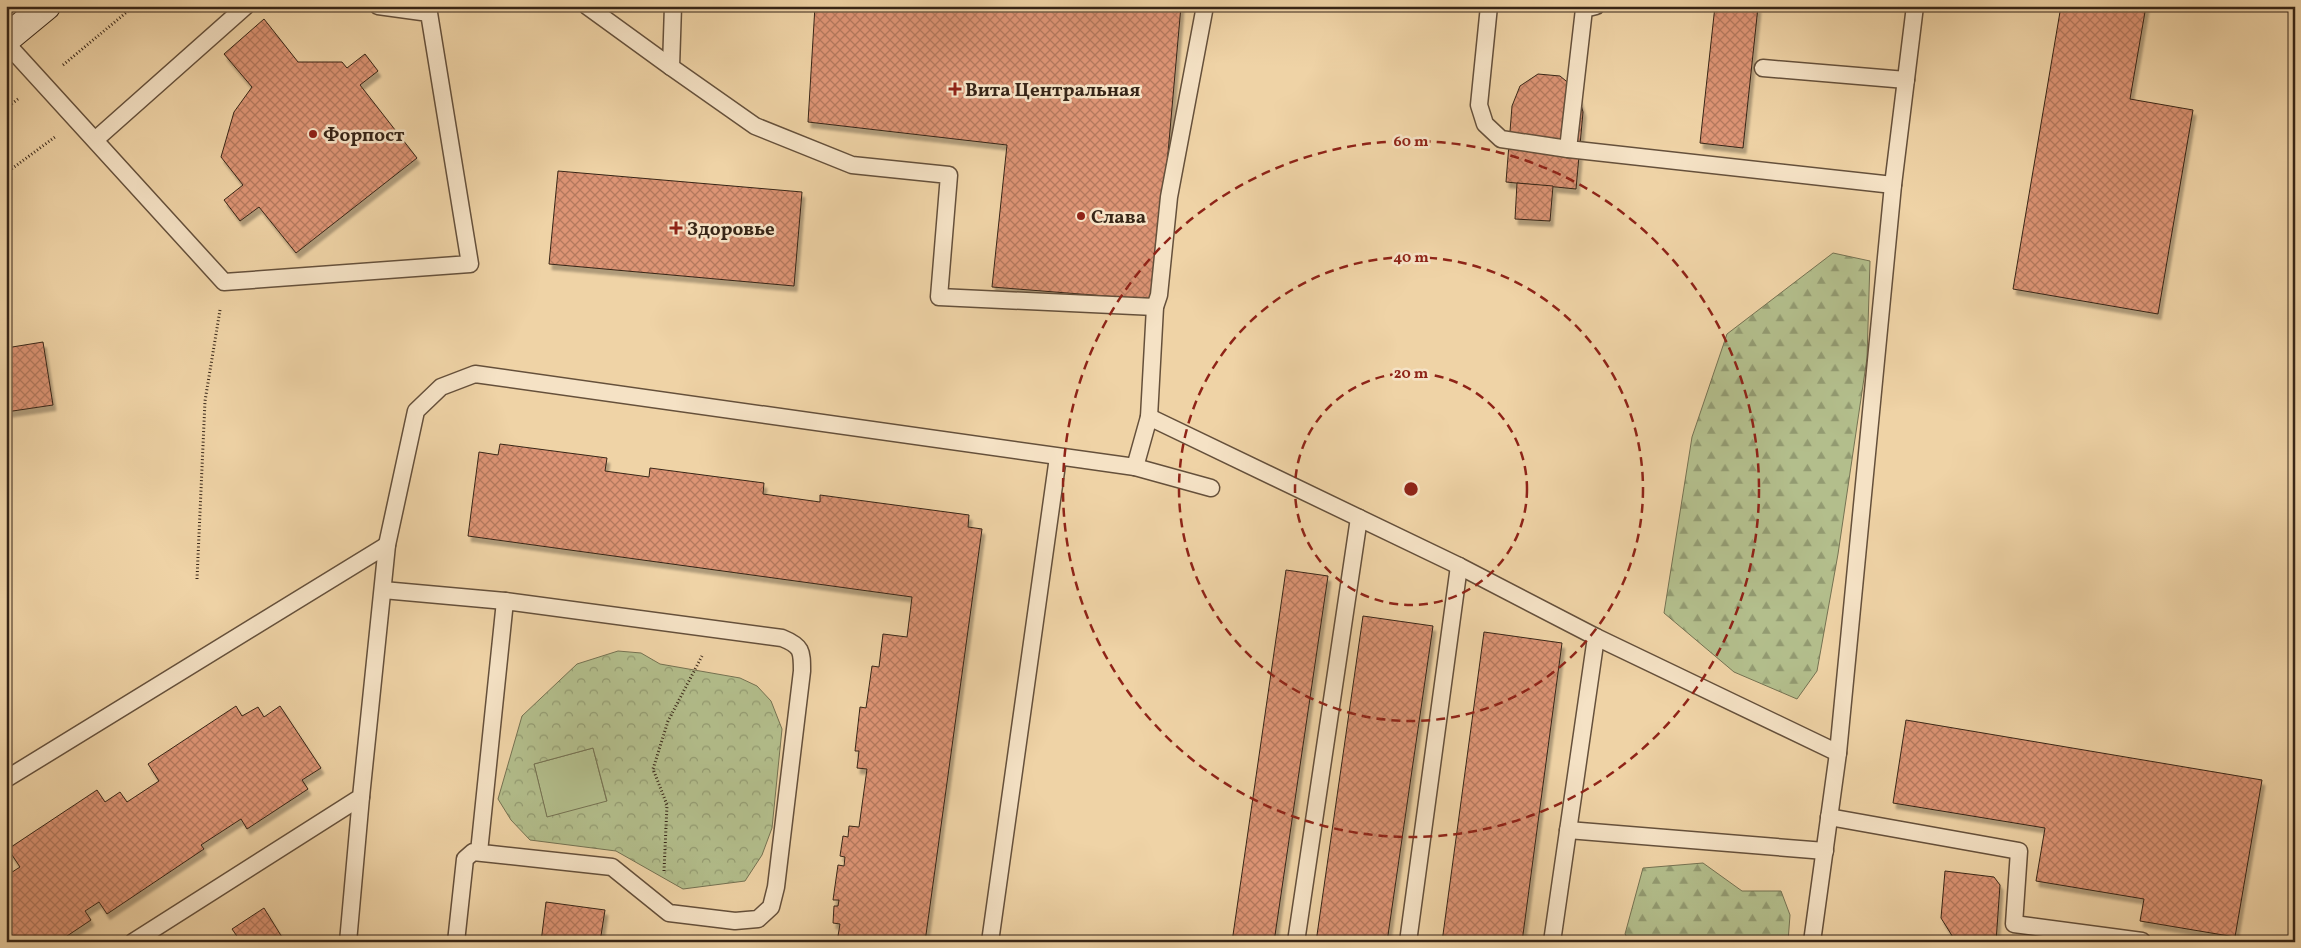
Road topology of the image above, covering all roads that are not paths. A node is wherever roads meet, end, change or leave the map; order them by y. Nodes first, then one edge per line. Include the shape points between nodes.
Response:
1 (46, 6) edge
2 (246, 6) edge
3 (378, 6) edge
4 (587, 6) edge
5 (673, 6) edge
6 (1205, 6) edge
7 (1490, 6) edge
8 (1596, 6) edge
9 (1915, 6) edge
10 (430, 9) edge
11 (6, 38) edge
12 (6, 43) edge
13 (671, 67) junction
14 (1763, 68) dead end
15 (1906, 80) junction
16 (95, 140) junction
17 (1568, 149) junction
18 (1893, 185) junction
19 (1155, 307) junction
20 (1149, 417) junction
21 (1058, 457) junction
22 (1135, 467) junction
23 (1211, 488) dead end
24 (1359, 518) junction
25 (387, 545) junction
26 (1460, 566) junction
27 (383, 590) junction
28 (505, 601) junction
29 (1596, 637) junction
30 (1838, 753) junction
31 (6, 779) edge
32 (361, 797) junction
33 (1829, 817) junction
34 (1568, 830) junction
35 (1824, 851) junction
36 (480, 852) junction
37 (2142, 941) edge
38 (133, 942) edge
39 (348, 942) edge
40 (456, 942) edge
41 (990, 942) edge
42 (1296, 942) edge
43 (1408, 942) edge
44 (1552, 942) edge
45 (1812, 942) edge

1 - 11 main road
2 - 16 lane
3 - 10 lane
4 - 13 lane
5 - 13 lane
6 - 19 lane via 1169,197
7 - 17 lane via 1479,105 1485,124 1501,139
8 - 17 lane via 1584,9
9 - 15 lane
10 - 16 lane via 470,264 224,282
12 - 16 lane
13 - 19 lane via 755,126 852,164 949,175 939,297
14 - 15 lane
15 - 18 lane
17 - 18 lane
18 - 30 lane
19 - 20 lane
20 - 22 lane
20 - 24 lane
21 - 22 lane
21 - 25 lane via 475,374 441,387 416,411
21 - 41 lane
22 - 23 lane
24 - 26 lane
24 - 42 lane
25 - 27 lane
25 - 31 lane
26 - 29 lane
26 - 43 lane
27 - 28 lane
27 - 32 lane
28 - 36 lane
28 - 36 lane via 782,638 794,643 802,652 802,671 777,877 771,907 758,919 735,920 669,913 612,866
29 - 30 lane
29 - 34 lane
30 - 33 lane
32 - 38 lane
32 - 39 lane
33 - 35 lane
33 - 37 lane via 2020,851 2014,924
34 - 35 lane
34 - 44 lane
35 - 45 lane
36 - 40 lane via 473,852 465,859

